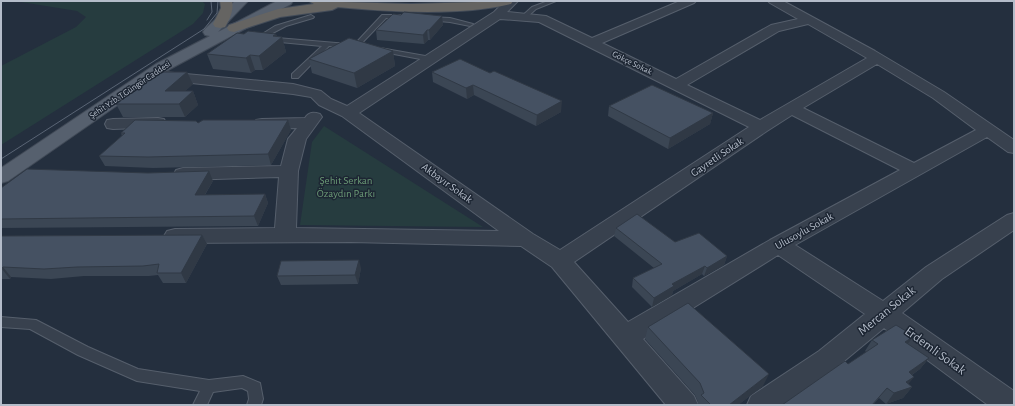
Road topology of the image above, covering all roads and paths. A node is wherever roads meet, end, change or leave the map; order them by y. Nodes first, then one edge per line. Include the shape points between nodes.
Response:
1 (226, 1) edge
2 (242, 1) edge
3 (287, 1) edge
4 (315, 1) edge
5 (507, 1) edge
6 (512, 1) edge
7 (553, 1) edge
8 (690, 1) edge
9 (774, 1) edge
10 (359, 5) junction
11 (498, 15) junction
12 (311, 17) dead end
13 (524, 17) junction
14 (414, 18) edge
15 (421, 18) edge
16 (809, 20) junction
17 (220, 24) junction
18 (470, 24) dead end
19 (234, 28) junction
20 (592, 43) junction
21 (327, 44) junction
22 (375, 50) edge
23 (877, 58) junction
24 (431, 59) junction
25 (156, 71) junction
26 (295, 76) dead end
27 (676, 85) junction
28 (325, 102) junction
29 (792, 109) junction
30 (348, 113) junction
31 (308, 123) junction
32 (113, 124) dead end
33 (170, 124) edge
34 (246, 124) edge
35 (761, 127) junction
36 (986, 131) junction
37 (55, 140) junction
38 (1014, 148) edge
39 (1, 170) edge
40 (915, 170) junction
41 (289, 171) junction
42 (168, 174) edge
43 (1, 176) edge
44 (1014, 220) edge
45 (158, 236) edge
46 (285, 236) junction
47 (525, 239) junction
48 (778, 245) junction
49 (560, 261) junction
50 (884, 314) junction
51 (1, 322) edge
52 (625, 337) junction
53 (209, 386) junction
54 (200, 405) edge
55 (254, 405) edge
56 (684, 405) edge
57 (761, 405) edge
58 (1011, 405) edge

1 - 17 highway via 227,8
2 - 17 main road
3 - 19 main road, Şehit Yzb. T.Güngör Caddesi
4 - 10 highway
5 - 10 highway via 448,7
6 - 11 street
7 - 13 lane via 534,8
8 - 20 street
9 - 16 street
10 - 19 highway via 296,9
11 - 13 street, Gökçe Sokak
11 - 24 street
12 - 21 lane via 283,24 259,38
13 - 20 street, Gökçe Sokak via 542,19
14 - 21 lane via 384,16 358,48
15 - 18 lane
16 - 23 street
16 - 27 street via 775,28
17 - 25 main road
19 - 25 main road, Şehit Yzb. T.Güngör Caddesi
20 - 27 street, Gökçe Sokak
21 - 26 lane
22 - 24 lane
23 - 29 street, Gayretli Sokak
23 - 36 street via 928,88
24 - 30 street
25 - 28 street, Akbayır Sokak via 293,89 316,94
25 - 37 main road, Şehit Yzb. T.Güngör Caddesi
27 - 35 street, Gökçe Sokak
28 - 30 street, Akbayır Sokak
28 - 31 street
29 - 35 street, Gayretli Sokak
29 - 40 street
30 - 47 street, Akbayır Sokak
31 - 34 street
31 - 41 street via 297,140
32 - 33 street
35 - 49 street, Gayretli Sokak
36 - 38 street
36 - 40 street, Ulusoylu Sokak
37 - 39 main road
37 - 43 main road, Şehit Yzb. T.Güngör Caddesi
40 - 48 street, Ulusoylu Sokak
41 - 42 street
41 - 46 street
44 - 50 street, Mercan Sokak via 934,273
45 - 46 street
46 - 47 street
47 - 49 street, Akbayır Sokak
48 - 50 street, Erdemli Sokak
48 - 52 street, Ulusoylu Sokak
49 - 52 street, Akbayır Sokak
50 - 57 street, Mercan Sokak via 828,359
50 - 58 street, Erdemli Sokak
51 - 53 lane via 32,324 83,351 137,375
52 - 56 street, Akbayır Sokak
53 - 54 lane
53 - 55 lane via 243,382 255,387

